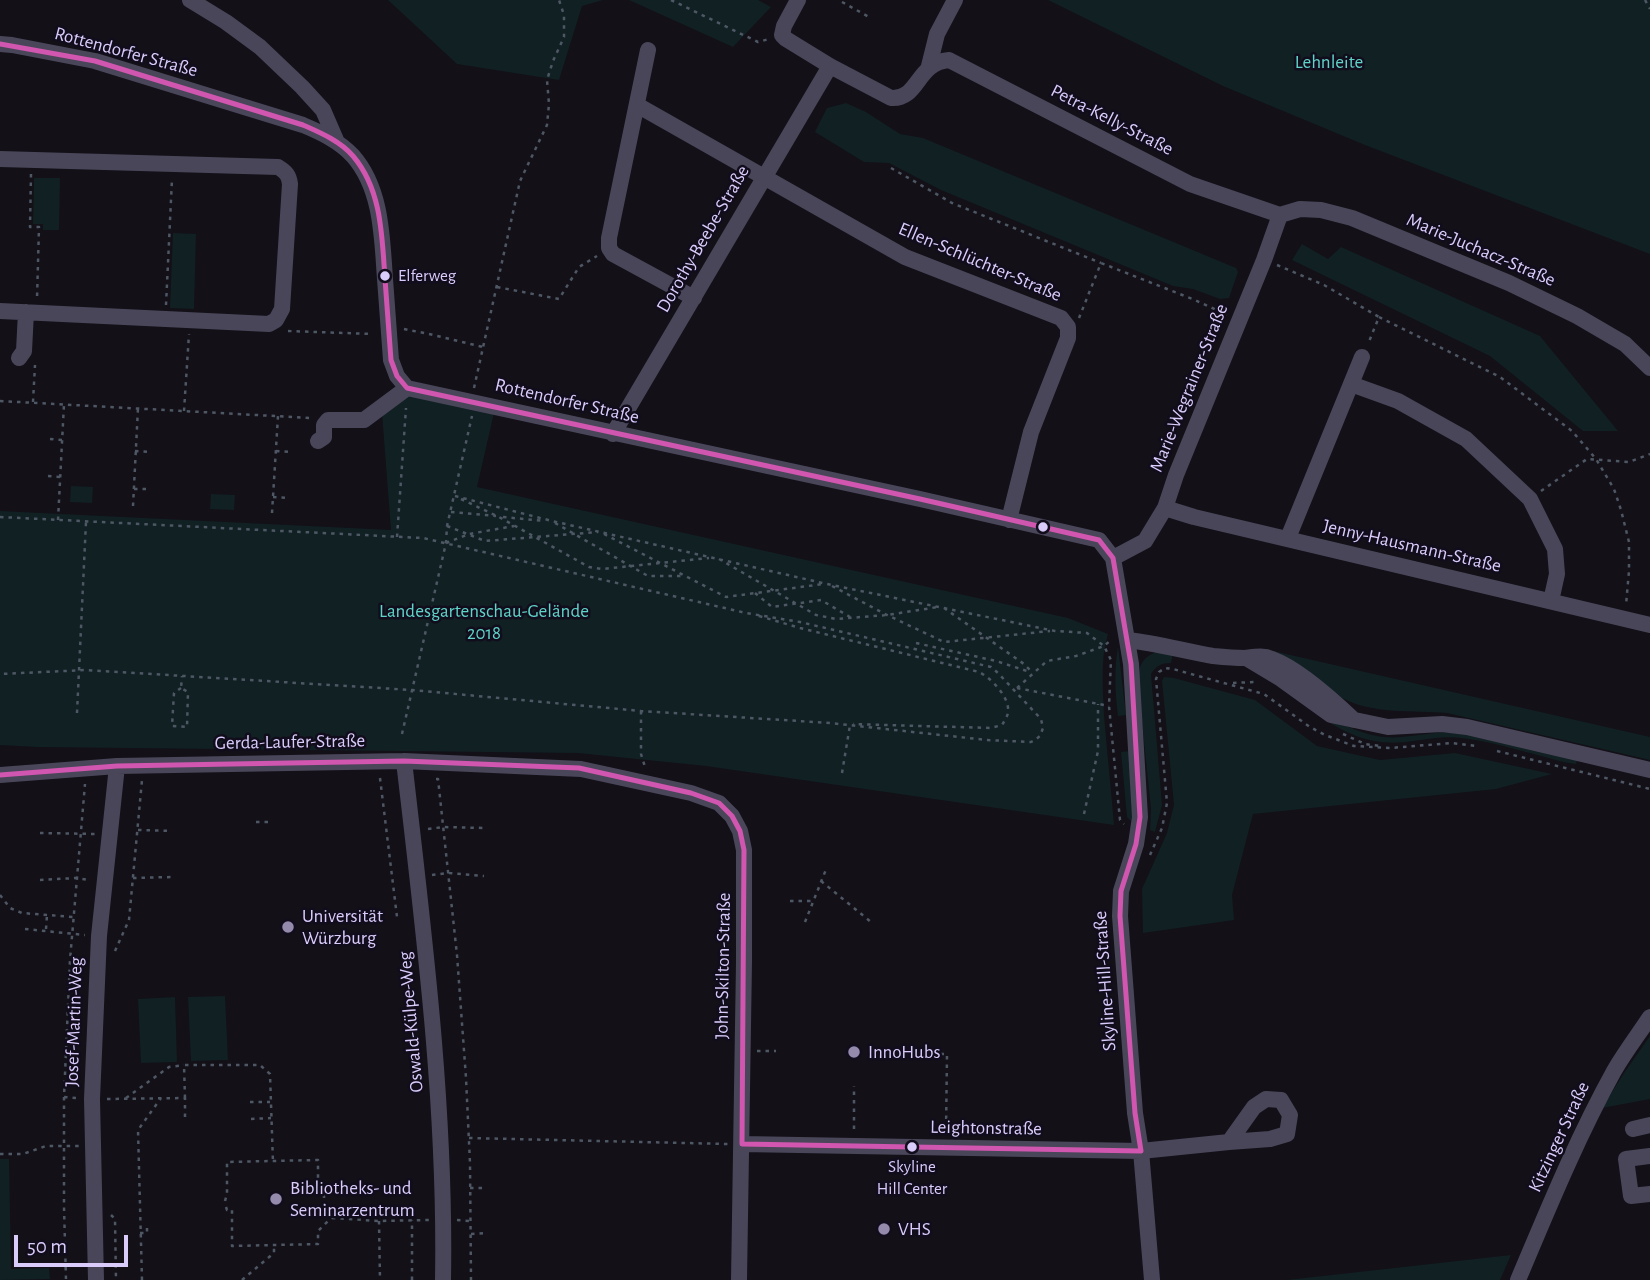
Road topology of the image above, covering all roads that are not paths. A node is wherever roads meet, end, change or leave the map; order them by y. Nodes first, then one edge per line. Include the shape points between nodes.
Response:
1 (190, 0) edge
2 (798, 0) edge
3 (955, 0) edge
4 (0, 44) edge
5 (648, 50) dead end
6 (830, 66) junction
7 (929, 66) junction
8 (637, 105) junction
9 (336, 140) junction
10 (0, 159) edge
11 (764, 176) junction
12 (1280, 215) junction
13 (694, 298) junction
14 (0, 311) edge
15 (32, 313) junction
16 (1362, 357) road end
17 (19, 358) dead end
18 (1650, 368) edge
19 (1351, 384) junction
20 (407, 388) junction
21 (613, 433) junction
22 (318, 441) dead end
23 (1165, 508) junction
24 (1009, 520) junction
25 (1288, 538) junction
26 (1113, 558) junction
27 (1552, 601) junction
28 (1650, 625) edge
29 (1127, 640) junction
30 (404, 761) junction
31 (117, 766) junction
32 (581, 769) joint
33 (1650, 770) edge
34 (0, 775) edge
35 (1650, 1017) edge
36 (1650, 1125) edge
37 (1633, 1129) dead end
38 (1229, 1142) dead end
39 (741, 1144) junction
40 (1140, 1151) junction
41 (1650, 1156) edge
42 (1650, 1194) edge
43 (96, 1280) edge
44 (443, 1280) edge
45 (739, 1280) edge
46 (1152, 1280) edge
47 (1518, 1280) edge

1 - 9 street via 260,47 302,86 323,110
2 - 6 street via 782,35
3 - 7 street via 937,34
4 - 9 street, Rottendorfer Straße via 95,61 303,125
5 - 8 street
6 - 7 street via 900,99
6 - 11 street, Dorothy-Beebe-Straße
7 - 12 street, Petra-Kelly-Straße via 948,60 1190,184
8 - 11 street, Ellen-Schlüchter-Straße
8 - 13 street via 609,248
9 - 20 street, Rottendorfer Straße via 354,157 373,194 382,234 391,360
10 - 15 street via 278,167 289,177 282,309 269,324
11 - 13 street, Dorothy-Beebe-Straße
11 - 24 street, Ellen-Schlüchter-Straße via 905,257 1060,318 1068,327 1068,338 1031,432
12 - 18 street, Marie-Juchacz-Straße via 1300,209 1352,218 1577,316 1625,344
12 - 23 street, Marie-Wegrainer-Straße
13 - 21 street, Dorothy-Beebe-Straße
14 - 15 street
15 - 17 street
16 - 19 street
19 - 25 street
19 - 27 street via 1398,401 1466,439 1530,499 1555,549
20 - 21 street, Rottendorfer Straße
20 - 22 street via 363,420 328,420
21 - 24 street, Rottendorfer Straße
23 - 25 street, Jenny-Hausmann-Straße
23 - 26 street, Marie-Wegrainer-Straße via 1145,541
24 - 26 street, Rottendorfer Straße via 1099,540
25 - 27 street, Jenny-Hausmann-Straße
26 - 29 street
27 - 28 street, Jenny-Hausmann-Straße
29 - 33 street via 1246,658 1331,715 1388,727 1467,727
29 - 40 street, Skyline-Hill-Straße via 1140,817 1121,891 1120,916
30 - 31 street, Gerda-Laufer-Straße
30 - 32 street, Gerda-Laufer-Straße
30 - 44 street, Oswald-Külpe-Weg via 435,1042
31 - 34 street, Gerda-Laufer-Straße
31 - 43 street, Josef-Martin-Weg via 99,936 92,1099
32 - 39 street, John-Skilton-Straße via 719,803 740,831 745,863
35 - 47 street, Kitzinger Straße via 1592,1112
36 - 37 street
38 - 40 street, Leightonstraße
39 - 40 street, Leightonstraße
39 - 45 street, John-Skilton-Straße
40 - 46 street, Skyline-Hill-Straße
41 - 42 street via 1626,1159 1631,1196

